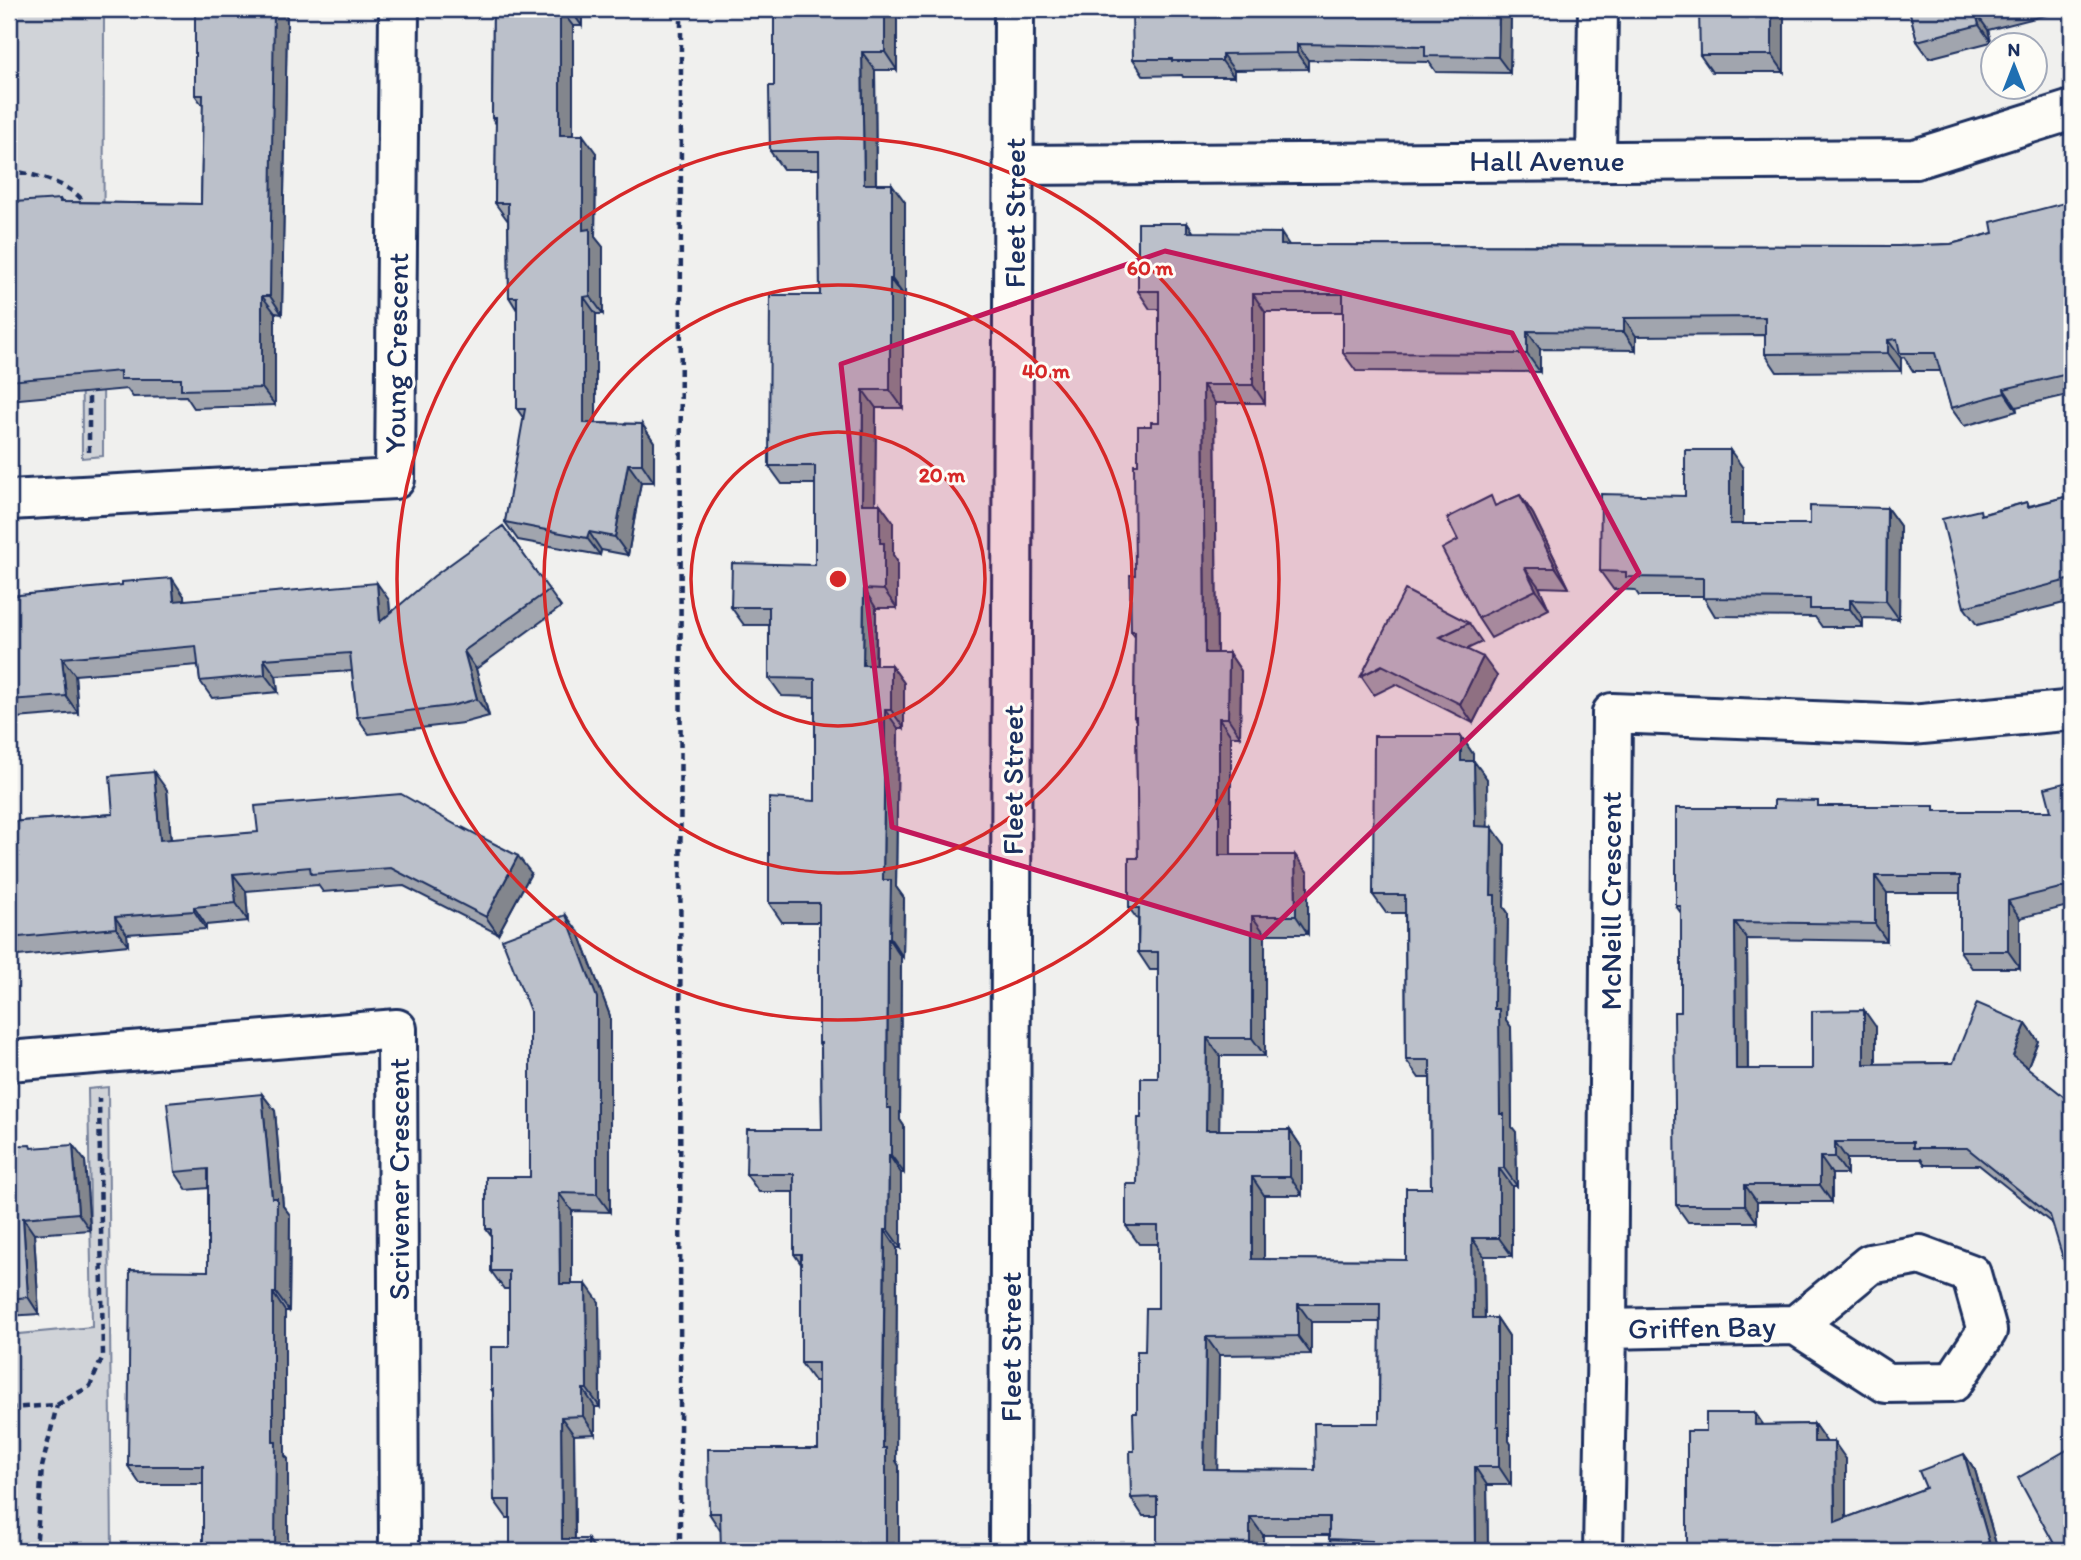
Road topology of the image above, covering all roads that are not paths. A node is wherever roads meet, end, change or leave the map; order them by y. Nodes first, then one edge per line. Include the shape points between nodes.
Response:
1 (399, 9) edge
2 (1014, 9) edge
3 (1598, 9) edge
4 (2072, 110) edge
5 (1597, 160) junction
6 (1015, 165) junction
7 (9, 500) edge
8 (2072, 708) edge
9 (9, 1061) edge
10 (1796, 1325) junction
11 (1607, 1329) junction
12 (399, 1551) edge
13 (1009, 1551) edge
14 (1603, 1551) edge

1 - 7 street, Young Crescent via 394,480
2 - 6 street, Fleet Street
3 - 5 street
4 - 5 street, Hall Avenue via 1915,159
5 - 6 street, Hall Avenue
6 - 13 street, Fleet Street
8 - 11 street, McNeill Crescent via 1911,725 1612,713
9 - 12 street, Scrivener Crescent via 397,1029
10 - 10 street, Griffen Bay via 1886,1382 1953,1382 1987,1331 1971,1274 1920,1255 1870,1264
10 - 11 street, Griffen Bay
11 - 14 street, McNeill Crescent

